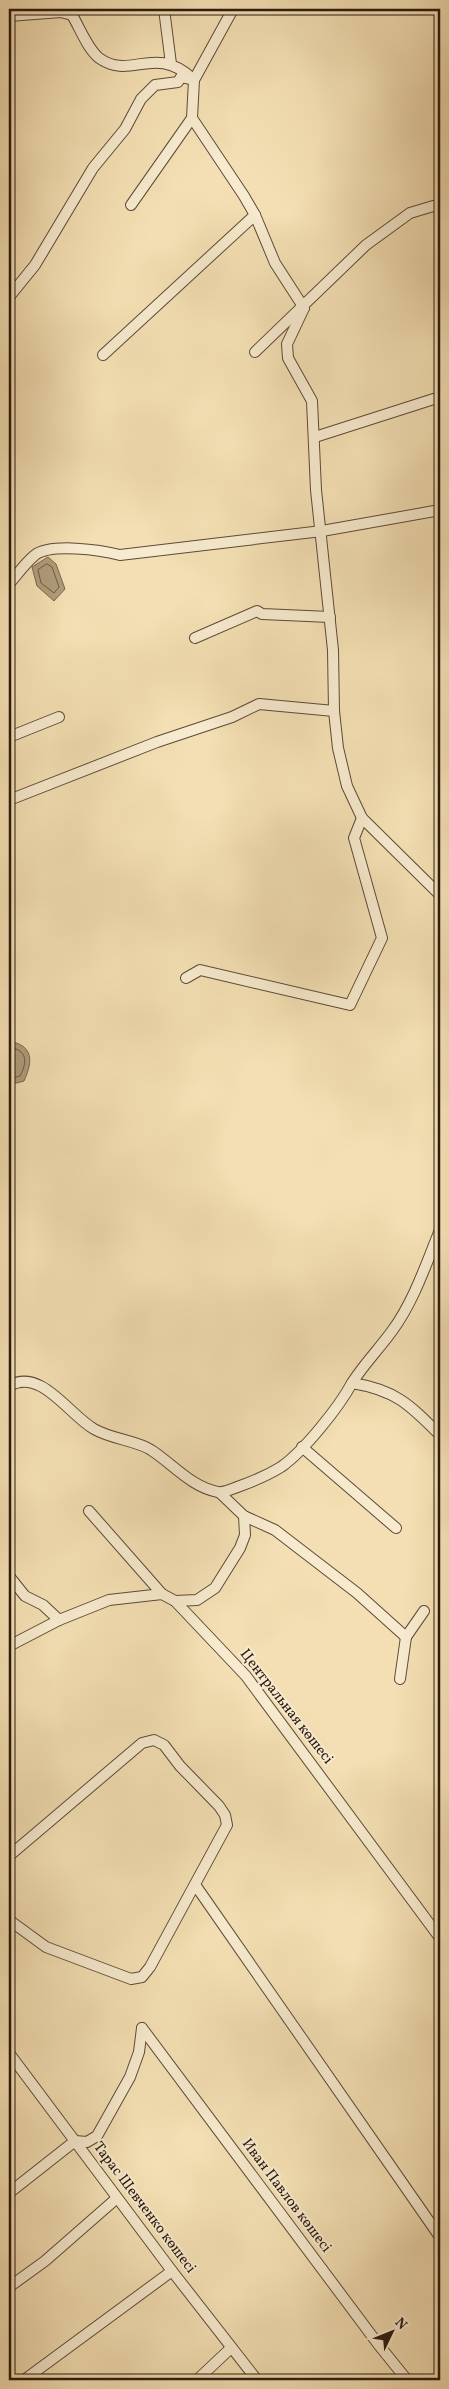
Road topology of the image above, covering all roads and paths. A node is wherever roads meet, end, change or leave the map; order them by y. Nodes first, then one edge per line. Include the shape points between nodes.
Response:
1 (164, 9) edge
2 (233, 9) edge
3 (9, 16) edge
4 (171, 64) junction
5 (194, 80) junction
6 (192, 118) junction
7 (440, 204) edge
8 (131, 205) dead end
9 (255, 215) junction
10 (9, 297) edge
11 (304, 308) junction
12 (255, 352) dead end
13 (103, 355) dead end
14 (440, 397) edge
15 (315, 438) junction
16 (440, 510) edge
17 (322, 530) junction
18 (9, 584) edge
19 (330, 617) junction
20 (195, 638) dead end
21 (334, 711) junction
22 (59, 717) dead end
23 (9, 737) edge
24 (9, 800) edge
25 (362, 818) junction
26 (440, 895) edge
27 (186, 978) dead end
28 (440, 1230) edge
29 (352, 1383) junction
30 (9, 1386) edge
31 (440, 1435) edge
32 (302, 1447) junction
33 (220, 1493) junction
34 (89, 1511) dead end
35 (244, 1516) junction
36 (396, 1528) dead end
37 (9, 1576) edge
38 (162, 1594) junction
39 (175, 1601) junction
40 (424, 1611) dead end
41 (59, 1620) junction
42 (406, 1637) junction
43 (9, 1646) edge
44 (400, 1679) dead end
45 (9, 1856) edge
46 (196, 1886) junction
47 (9, 1920) edge
48 (440, 1938) edge
49 (9, 2053) edge
50 (75, 2141) junction
51 (9, 2193) edge
52 (117, 2198) junction
53 (440, 2237) edge
54 (172, 2271) junction
55 (9, 2287) edge
56 (231, 2348) junction
57 (24, 2380) edge
58 (197, 2380) edge
59 (257, 2380) edge
60 (408, 2380) edge

1 - 4 street
2 - 5 street
3 - 4 street via 61,12 72,15 98,57 112,65
4 - 5 street
5 - 6 street
5 - 10 street via 181,77 178,82 155,85 141,99 125,129 93,168 35,265
6 - 8 street
6 - 9 street
7 - 11 street via 410,213 366,245
9 - 11 street via 275,263
9 - 13 street
11 - 12 street
11 - 15 street via 287,344 288,358 312,401
14 - 15 street
15 - 17 street via 316,490
16 - 17 street
17 - 18 street via 120,555 100,550 45,550 35,555
17 - 19 street
19 - 20 street via 262,614 257,610
19 - 21 street
21 - 24 street via 259,704
21 - 25 street via 347,786
22 - 23 street
25 - 26 street
25 - 27 street via 354,838 382,938 350,1005 200,970
28 - 29 street via 409,1303
29 - 31 street via 396,1395
29 - 32 street
30 - 33 street via 18,1381 29,1382 54,1394 93,1429 149,1448 196,1484
32 - 33 street via 282,1466 260,1479
32 - 36 street
33 - 35 street
34 - 38 street, Центральная көшесі
35 - 39 street via 245,1536 215,1588 198,1600
35 - 42 street via 275,1530 357,1592
37 - 41 street via 25,1596 43,1605
38 - 39 street, Центральная көшесі
38 - 41 street via 109,1600
39 - 48 street, Центральная көшесі via 246,1676
40 - 42 street
41 - 43 street
42 - 44 street
45 - 46 street via 142,1743 154,1740 164,1745 225,1815 227,1825
46 - 47 street via 150,1967 142,1977 131,1979 46,1947
46 - 53 street
49 - 50 street, Тарас Шевченко көшесі
50 - 51 street
50 - 52 street, Тарас Шевченко көшесі
50 - 60 street, Иван Павлов көшесі via 87,2142 97,2136 130,2076 139,2052 142,2028
52 - 54 street, Тарас Шевченко көшесі
52 - 55 street via 45,2261
54 - 56 street, Тарас Шевченко көшесі
54 - 57 street
56 - 58 street
56 - 59 street, Тарас Шевченко көшесі

